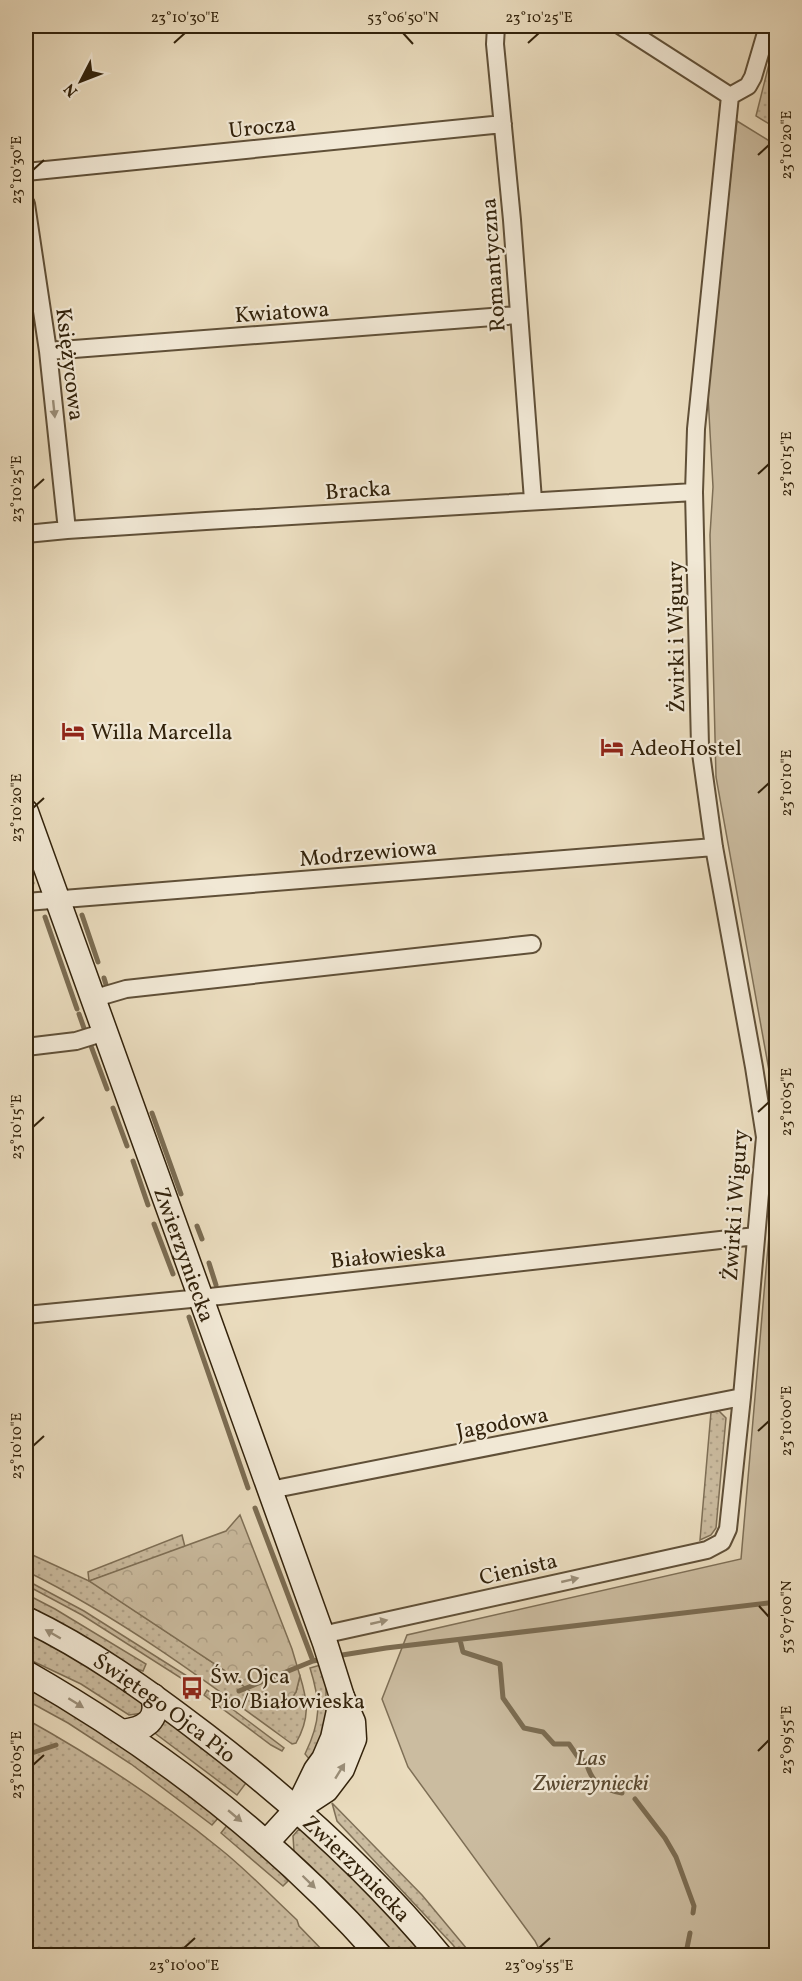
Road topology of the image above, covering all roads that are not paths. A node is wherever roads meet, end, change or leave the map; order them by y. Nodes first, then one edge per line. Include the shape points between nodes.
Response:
1 (496, 26) edge
2 (621, 26) edge
3 (768, 26) edge
4 (730, 96) junction
5 (503, 124) junction
6 (26, 172) edge
7 (26, 204) edge
8 (518, 315) junction
9 (48, 351) junction
10 (694, 492) junction
11 (533, 500) junction
12 (67, 530) junction
13 (26, 534) edge
14 (26, 812) edge
15 (714, 847) junction
16 (57, 900) junction
17 (26, 902) edge
18 (532, 944) dead end
19 (92, 999) junction
20 (105, 1032) junction
21 (26, 1047) edge
22 (756, 1236) junction
23 (201, 1298) junction
24 (26, 1315) edge
25 (742, 1397) junction
26 (270, 1490) junction
27 (722, 1542) joint
28 (26, 1619) edge
29 (327, 1648) junction
30 (26, 1673) edge
31 (153, 1696) junction
32 (123, 1732) junction
33 (297, 1809) junction
34 (266, 1843) junction
35 (380, 1956) edge
36 (440, 1956) edge

1 - 5 street, Romantyczna
2 - 4 street
3 - 4 street via 753,77 748,86
4 - 10 street, Żwirki i Wigury via 696,429
5 - 6 street, Urocza
5 - 8 street, Romantyczna
7 - 9 street, Księżycowa
8 - 9 street, Kwiatowa
8 - 11 street, Romantyczna
9 -> 12 street, Księżycowa
10 - 11 street, Bracka
10 - 15 street, Żwirki i Wigury via 700,746
11 - 12 street, Bracka
12 - 13 street, Bracka
14 - 16 street, Zwierzyniecka
15 - 16 street, Modrzewiowa
15 - 22 street, Żwirki i Wigury via 765,1137
16 - 17 street, Modrzewiowa
16 - 19 street, Zwierzyniecka
18 - 19 street via 126,989
19 - 20 street, Zwierzyniecka
20 - 21 street via 76,1041
20 - 23 street, Zwierzyniecka
22 - 23 street, Białowieska
22 - 25 street, Żwirki i Wigury
23 - 24 street, Białowieska
23 - 26 street, Zwierzyniecka
25 - 26 street, Jagodowa
25 - 27 street, Żwirki i Wigury via 728,1529
26 - 29 street, Zwierzyniecka
29 -> 27 street, Cienista via 707,1550
31 -> 28 street, Świętego Ojca Pio
29 - 33 street, Zwierzyniecka via 353,1722 354,1739 342,1769 326,1790
30 -> 32 street, Świętego Ojca Pio
31 - 32 street via 155,1713 149,1722 136,1731
31 - 33 street, Świętego Ojca Pio
32 -> 34 street, Świętego Ojca Pio
33 - 34 street, Zwierzyniecka
33 - 36 street, Zwierzyniecka via 385,1894
34 -> 35 street, Zwierzyniecka via 346,1918

